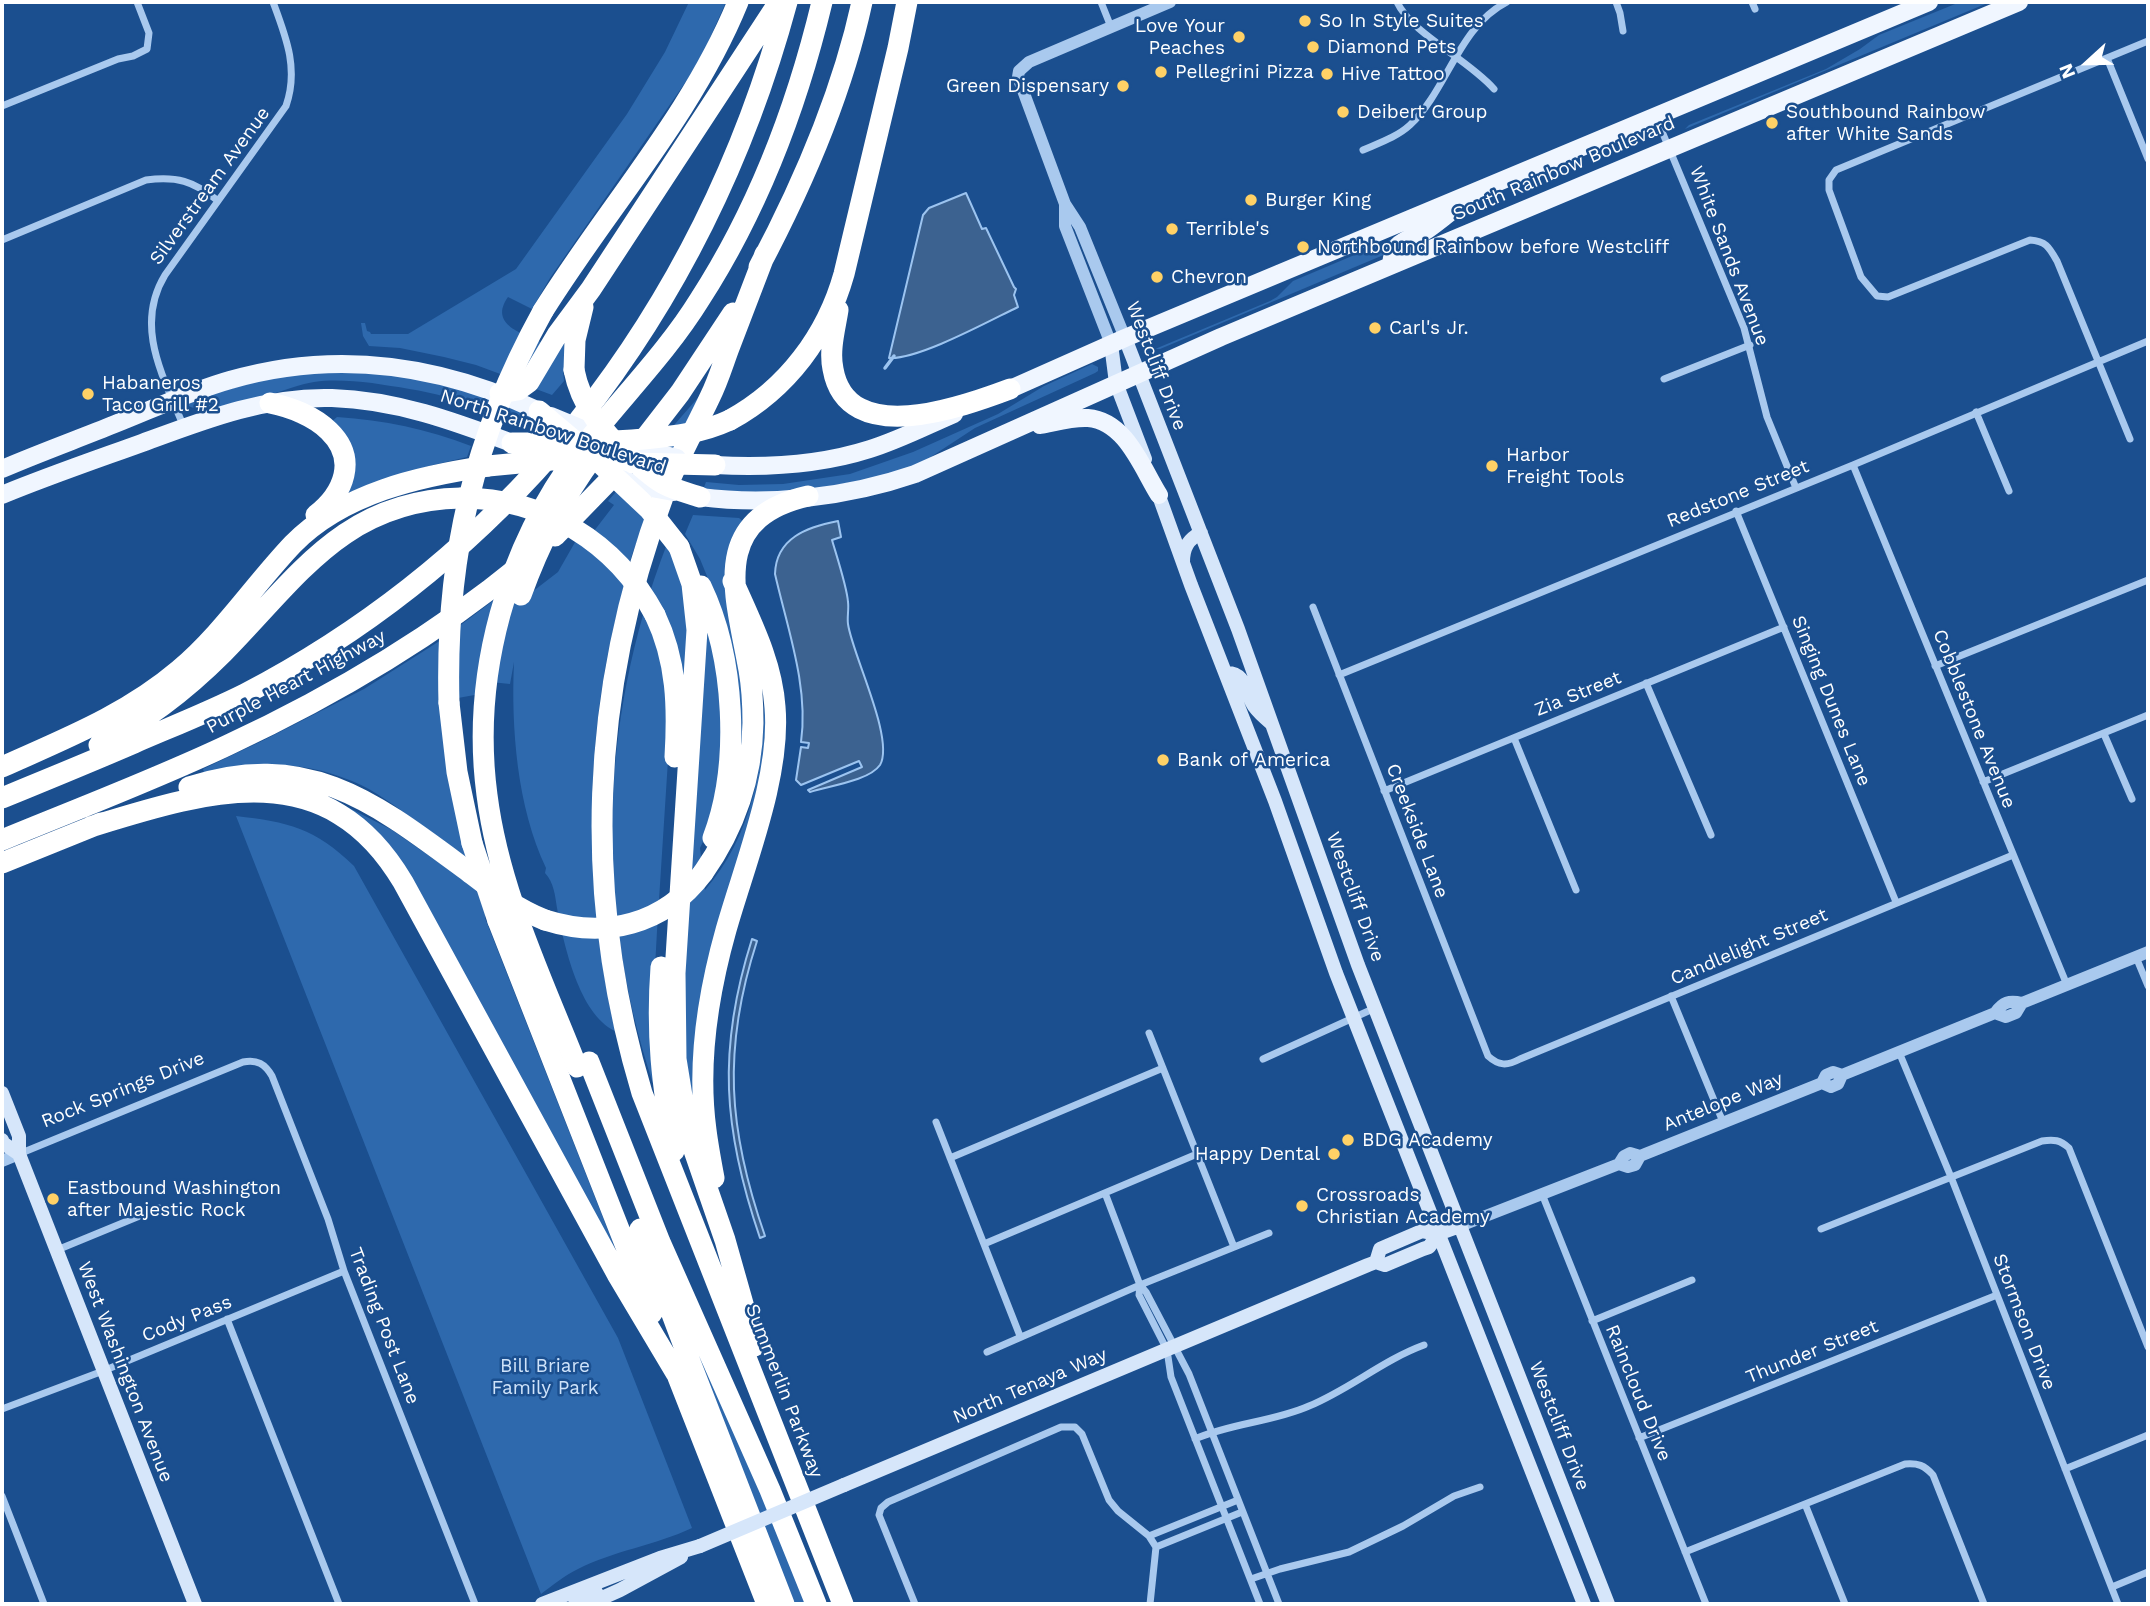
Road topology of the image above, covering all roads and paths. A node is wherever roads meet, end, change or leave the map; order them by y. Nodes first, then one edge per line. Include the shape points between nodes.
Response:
1 (137, 2) edge
2 (275, 2) edge
3 (738, 2) edge
4 (779, 2) edge
5 (787, 2) edge
6 (822, 2) edge
7 (835, 2) edge
8 (862, 2) edge
9 (907, 2) edge
10 (1101, 2) edge
11 (1170, 2) edge
12 (1397, 2) edge
13 (1507, 2) edge
14 (1616, 2) edge
15 (1929, 2) edge
16 (2019, 2) edge
17 (1111, 27) junction
18 (1623, 31) dead end
19 (2148, 41) edge
20 (1456, 55) junction
21 (2107, 58) junction
22 (1494, 89) dead end
23 (2, 106) edge
24 (1656, 116) junction
25 (1670, 148) junction
26 (1363, 150) dead end
27 (2148, 159) edge
28 (1476, 192) junction
29 (218, 200) junction
30 (2, 240) edge
31 (765, 254) junction
32 (1391, 265) junction
33 (844, 274) junction
34 (591, 289) junction
35 (1118, 341) junction
36 (2148, 341) edge
37 (1750, 345) junction
38 (2098, 362) junction
39 (1127, 378) junction
40 (1664, 379) dead end
41 (1010, 389) junction
42 (500, 393) junction
43 (173, 400) junction
44 (270, 403) junction
45 (539, 411) junction
46 (1976, 412) junction
47 (184, 427) junction
48 (1019, 428) junction
49 (2130, 439) dead end
50 (614, 442) junction
51 (512, 443) junction
52 (578, 444) junction
53 (562, 459) junction
54 (598, 461) junction
55 (636, 463) junction
56 (715, 465) junction
57 (1853, 465) junction
58 (617, 477) junction
59 (6, 480) edge
60 (1796, 488) junction
61 (2008, 491) dead end
62 (1159, 495) junction
63 (808, 496) junction
64 (700, 497) junction
65 (1736, 511) junction
66 (1201, 533) junction
67 (679, 547) junction
68 (1184, 566) junction
69 (262, 580) junction
70 (2148, 580) edge
71 (733, 581) junction
72 (1313, 607) dead end
73 (1784, 627) junction
74 (1936, 666) junction
75 (1226, 673) junction
76 (1339, 675) junction
77 (1646, 683) junction
78 (2148, 715) edge
79 (1275, 727) junction
80 (2104, 734) junction
81 (1514, 738) junction
82 (2, 767) edge
83 (70, 771) junction
84 (1983, 782) junction
85 (1384, 791) junction
86 (1298, 793) junction
87 (2, 799) edge
88 (2132, 799) dead end
89 (1275, 801) junction
90 (90, 828) junction
91 (1711, 835) dead end
92 (2, 840) edge
93 (2013, 855) junction
94 (2, 863) edge
95 (703, 873) junction
96 (1576, 890) dead end
97 (1896, 902) junction
98 (2142, 955) edge
99 (2067, 985) junction
100 (2148, 986) edge
101 (1671, 996) junction
102 (1375, 1008) junction
103 (1353, 1017) junction
104 (1149, 1033) dead end
105 (1899, 1052) junction
106 (1263, 1059) dead end
107 (260, 1062) joint
108 (1496, 1063) joint
109 (583, 1065) junction
110 (1163, 1068) junction
111 (2, 1093) edge
112 (936, 1122) dead end
113 (1723, 1122) junction
114 (2, 1140) edge
115 (19, 1154) junction
116 (1197, 1154) junction
117 (950, 1158) junction
118 (2, 1161) edge
119 (1951, 1177) junction
120 (1105, 1193) junction
121 (1542, 1194) junction
122 (682, 1195) junction
123 (159, 1208) dead end
124 (1821, 1229) dead end
125 (1449, 1230) junction
126 (1269, 1233) dead end
127 (725, 1240) junction
128 (984, 1244) junction
129 (1234, 1247) junction
130 (57, 1251) junction
131 (344, 1271) junction
132 (1692, 1280) dead end
133 (1140, 1285) junction
134 (1997, 1295) junction
135 (227, 1319) junction
136 (1592, 1321) junction
137 (1020, 1336) junction
138 (1424, 1345) dead end
139 (2148, 1347) edge
140 (1171, 1349) junction
141 (987, 1352) dead end
142 (103, 1371) junction
143 (676, 1373) junction
144 (2, 1409) edge
145 (1211, 1432) junction
146 (2148, 1435) edge
147 (1639, 1438) junction
148 (1195, 1439) junction
149 (2065, 1469) junction
150 (790, 1470) junction
151 (1480, 1487) dead end
152 (2, 1496) edge
153 (1238, 1500) junction
154 (1805, 1504) junction
155 (1222, 1506) junction
156 (1242, 1512) junction
157 (1227, 1518) junction
158 (1149, 1536) junction
159 (1156, 1547) junction
160 (1685, 1552) junction
161 (662, 1563) junction
162 (2148, 1572) edge
163 (1266, 1574) junction
164 (1251, 1579) junction
165 (2112, 1587) junction
166 (568, 1601) edge
167 (44, 1604) edge
168 (195, 1604) edge
169 (339, 1604) edge
170 (475, 1604) edge
171 (542, 1604) edge
172 (589, 1604) edge
173 (767, 1604) edge
174 (785, 1604) edge
175 (816, 1604) edge
176 (843, 1604) edge
177 (915, 1604) edge
178 (1150, 1604) edge
179 (1261, 1604) edge
180 (1279, 1604) edge
181 (1584, 1604) edge
182 (1608, 1604) edge
183 (1706, 1604) edge
184 (1845, 1604) edge
185 (1984, 1604) edge
186 (2118, 1604) edge

1 - 23 street via 149,33 147,49
2 - 29 street, Silverstream Avenue via 291,52 292,91 277,120
3 - 143 highway, bridge via 689,97 543,312 502,394 466,503 448,646 455,762 472,844
4 - 34 highway
5 - 83 highway, Purple Heart Highway via 742,138 684,263 622,363 536,470 445,559 345,636 228,702
6 - 109 highway, bridge via 784,128 736,236 688,317 556,485 523,549 497,626 484,724 491,820 514,907
7 - 109 highway, bridge via 796,133 743,253 697,329 596,454 565,500 530,572 508,643 498,743 509,841
8 - 31 highway, Purple Heart Highway via 819,137
9 - 33 highway
10 - 17 street
11 - 17 street
12 - 20 street via 1412,22
13 - 20 street via 1473,30
14 - 18 street
15 - 24 main road, South Rainbow Boulevard
16 - 25 main road, South Rainbow Boulevard
17 - 35 street, Westcliff Drive via 1023,65 1019,85 1065,204 1065,226
19 - 21 street
20 - 22 street
20 - 26 street via 1409,127
21 - 27 street
21 - 38 street via 1836,170 1829,180 1861,277 1877,296 1888,297 2030,240 2040,241 2057,261
24 - 25 street, White Sands Avenue
24 - 28 main road, South Rainbow Boulevard
25 - 32 main road, South Rainbow Boulevard
25 - 37 street, White Sands Avenue
28 - 32 main road via 1425,231 1402,241
28 - 35 main road, South Rainbow Boulevard
29 - 30 street via 181,180 146,180
29 - 43 street, Silverstream Avenue via 155,294 152,340
31 - 92 highway, Purple Heart Highway via 713,345 631,457 553,538 500,581 407,647 304,708 190,763
31 - 122 highway via 650,535 619,648 604,755 603,882 615,979 642,1093
32 - 39 main road, South Rainbow Boulevard
33 - 41 highway via 832,368 849,400 880,416 901,417 956,407
33 - 50 highway, bridge via 830,315 805,354 751,407 706,430
34 - 42 highway via 531,380 521,388
34 - 50 highway, bridge via 579,321 574,370 588,410
35 - 39 main road, Westcliff Drive
35 - 39 main road, Westcliff Drive
35 - 41 main road, North Rainbow Boulevard
36 - 38 street, Redstone Street
37 - 40 street
37 - 60 street, White Sands Avenue via 1760,397
38 - 46 street, Redstone Street
38 - 49 street
39 - 48 main road, North Rainbow Boulevard
39 - 62 main road, Westcliff Drive
39 - 66 main road, Westcliff Drive
41 - 56 main road, North Rainbow Boulevard via 894,440 845,456 780,466
42 - 43 main road, North Rainbow Boulevard via 427,372 328,363 256,373
42 - 45 main road, North Rainbow Boulevard
43 - 47 street, Silverstream Avenue
43 - 59 main road, North Rainbow Boulevard via 69,442 66,455 19,480
44 - 47 main road, North Rainbow Boulevard
44 - 51 main road, North Rainbow Boulevard via 323,398 386,404 435,415
44 - 69 highway via 328,430 342,450 344,472 333,500 291,537
45 - 50 main road, North Rainbow Boulevard, bridge
45 - 52 highway, bridge
46 - 57 street, Redstone Street
46 - 61 street
47 - 59 main road, North Rainbow Boulevard
48 - 62 main road via 1083,418 1105,423 1125,439
48 - 63 main road, North Rainbow Boulevard via 905,477
50 - 52 highway, bridge
50 - 55 highway, bridge
50 - 56 main road, North Rainbow Boulevard, bridge
51 - 52 highway, bridge
51 - 53 main road, North Rainbow Boulevard, bridge
52 - 54 highway, bridge
53 - 54 highway, bridge
53 - 58 main road, North Rainbow Boulevard, bridge
53 - 69 highway, bridge via 414,480 350,505 301,538
54 - 55 highway
54 - 58 highway, bridge
55 - 56 highway, bridge
55 - 64 highway, bridge via 664,484
57 - 60 street, Redstone Street
57 - 74 street, Cobblestone Avenue
58 - 64 main road, North Rainbow Boulevard, bridge
58 - 67 highway, bridge
60 - 65 street, Redstone Street
62 - 68 main road, Westcliff Drive
63 - 64 main road, North Rainbow Boulevard via 771,500
63 - 71 highway via 772,509 753,524 740,546
65 - 73 street, Singing Dunes Lane
65 - 76 street, Redstone Street
66 - 68 main road via 1187,543
66 - 79 main road, Westcliff Drive
67 - 95 highway via 713,618 729,702 724,794
67 - 127 highway via 694,593 697,637 674,973 674,1039 688,1133
68 - 75 main road, Westcliff Drive
69 - 82 highway via 197,654 146,695 110,718
70 - 74 street
71 - 95 highway via 751,687 752,736 739,803 720,848
71 - 127 highway via 769,669 776,720 769,779 720,953 706,1032 705,1122
72 - 76 street, Creekside Lane
73 - 77 street, Zia Street
73 - 97 street, Singing Dunes Lane
74 - 84 street, Cobblestone Avenue
75 - 79 main road via 1238,675 1256,709
75 - 89 main road, Westcliff Drive
76 - 85 street, Creekside Lane
77 - 81 street, Zia Street
77 - 91 street
78 - 80 street
79 - 86 main road, Westcliff Drive
80 - 84 street
80 - 88 street
81 - 85 street, Zia Street
81 - 96 street
83 - 87 highway, Purple Heart Highway
83 - 122 highway, bridge via 79,754 147,717 195,680 313,559 369,519 422,501 461,498 521,506 578,530 624,569 655,615 670,655 677,695 658,1020 665,1100
84 - 93 street, Cobblestone Avenue
85 - 108 street, Creekside Lane via 1488,1056
86 - 89 main road
86 - 102 main road, Westcliff Drive
89 - 103 main road, Westcliff Drive
90 - 94 highway
90 - 95 highway, bridge via 209,781 248,775 297,777 335,787 379,808 499,896 526,913 566,926 590,929 632,924 673,903
90 - 143 highway via 187,799 259,792 316,804 368,836 403,882
93 - 97 street, Candlelight Street
93 - 99 street, Cobblestone Avenue
97 - 101 street, Candlelight Street
98 - 99 street, Antelope Way
98 - 100 street
99 - 105 street, Antelope Way via 2022,1003 2016,1013 2006,1017 1995,1013
101 - 108 street, Candlelight Street via 1509,1065
101 - 113 street
102 - 103 street
102 - 125 main road, Westcliff Drive
103 - 106 street
103 - 125 main road, Westcliff Drive
104 - 110 street
105 - 113 street, Antelope Way via 1842,1075 1831,1087 1822,1083
105 - 119 street, Stormson Drive
107 - 115 street, Rock Springs Drive via 237,1064
107 - 131 street, Trading Post Lane via 272,1076
109 - 174 highway
109 - 175 highway
110 - 116 street
110 - 117 street
111 - 115 main road, West Washington Avenue via 19,1136
112 - 117 street
113 - 121 street, Antelope Way via 1640,1156 1635,1165 1619,1164
114 - 115 main road, West Washington Avenue
115 - 118 street, Rock Springs Drive
115 - 130 main road, West Washington Avenue
116 - 120 street
116 - 129 street
117 - 128 street
119 - 124 street
119 - 134 street, Stormson Drive
119 - 139 street via 2042,1141 2062,1141 2070,1148
120 - 128 street
120 - 133 street
121 - 125 street, Antelope Way
121 - 136 street, Raincloud Drive
122 - 150 highway, Summerlin Parkway
123 - 130 street
125 - 140 main road, North Tenaya Way via 1429,1247 1385,1265 1376,1262
125 - 181 main road, Westcliff Drive
125 - 182 main road, Westcliff Drive
126 - 129 street
127 - 150 highway
128 - 137 street
129 - 133 street
130 - 142 main road, West Washington Avenue
131 - 135 street, Cody Pass
131 - 170 street, Trading Post Lane
132 - 136 street
133 - 137 street
133 - 140 street
134 - 147 street, Thunder Street
134 - 149 street, Stormson Drive
135 - 142 street, Cody Pass
135 - 169 street
136 - 147 street, Raincloud Drive
137 - 141 street
138 - 145 street via 1400,1353 1305,1408
140 - 145 street via 1189,1374
140 - 148 street via 1171,1377
140 - 161 main road, North Tenaya Way, bridge
142 - 144 street, Cody Pass
142 - 168 main road, West Washington Avenue
143 - 173 highway
145 - 148 street
145 - 153 street
146 - 149 street
147 - 160 street, Raincloud Drive
148 - 155 street
149 - 165 street, Stormson Drive
150 - 176 highway, Summerlin Parkway
151 - 163 street via 1349,1552
152 - 167 street
153 - 155 street
153 - 156 street
154 - 160 street
154 - 184 street
154 - 185 street via 1905,1464 1926,1467
155 - 157 street
155 - 158 street
156 - 157 street
156 - 163 street
157 - 159 street
157 - 164 street
158 - 159 street
158 - 177 street via 1110,1500 1082,1434 1075,1427 1061,1427 881,1508 879,1515
159 - 178 street
160 - 183 street, Raincloud Drive
161 - 166 main road, North Tenaya Way via 638,1566
161 - 172 main road, North Tenaya Way
162 - 165 street
163 - 164 street
163 - 180 street
164 - 179 street
165 - 186 street, Stormson Drive
166 - 171 main road, North Tenaya Way

